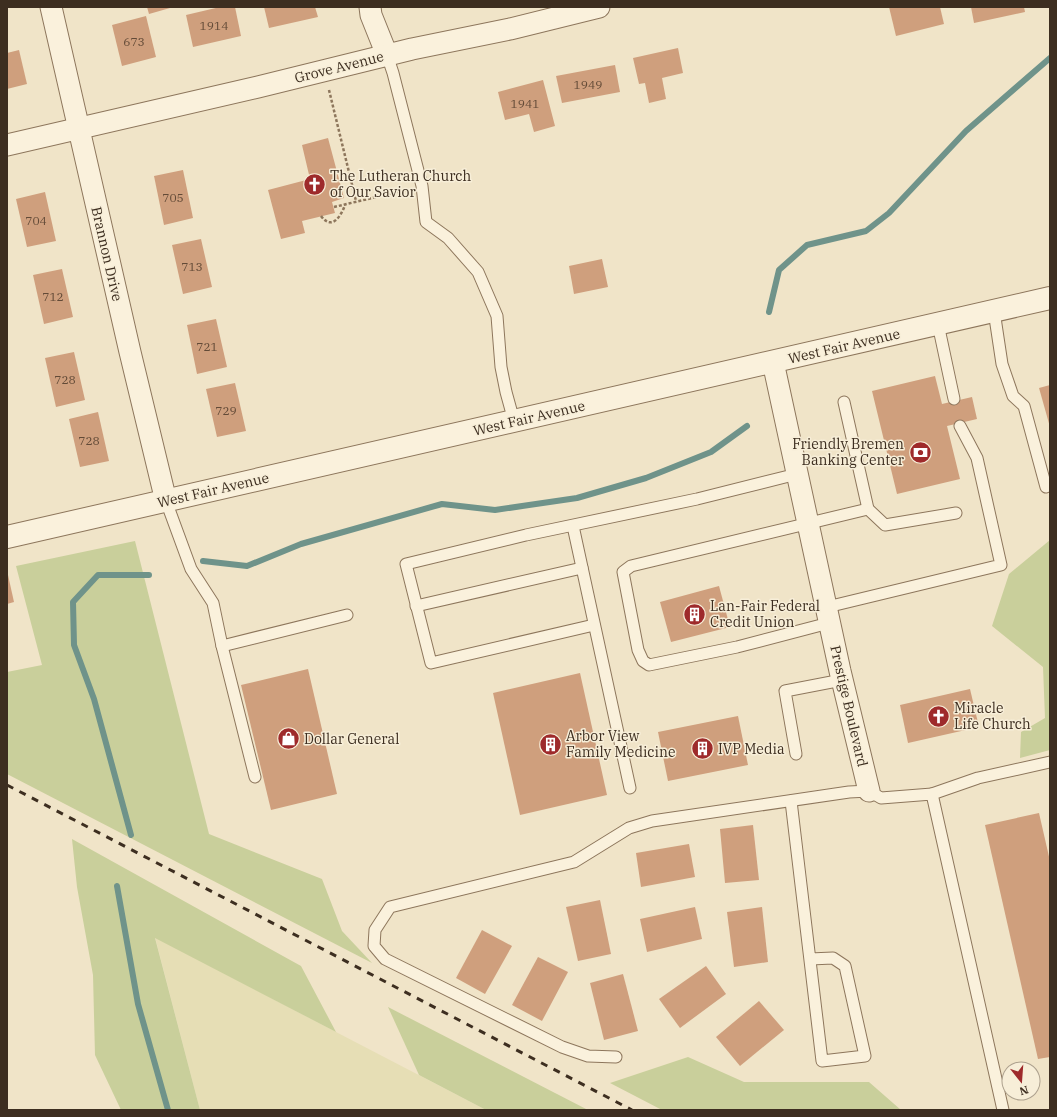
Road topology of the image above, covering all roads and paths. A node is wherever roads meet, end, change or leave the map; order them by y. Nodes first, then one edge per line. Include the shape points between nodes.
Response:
1 (51, 7) edge
2 (370, 7) edge
3 (599, 7) edge
4 (387, 56) junction
5 (324, 70) junction
6 (79, 129) junction
7 (7, 145) edge
8 (422, 186) junction
9 (356, 201) junction
10 (345, 204) junction
11 (334, 207) dead end
12 (322, 216) dead end
13 (1050, 298) edge
14 (994, 311) junction
15 (938, 324) junction
16 (773, 362) junction
17 (954, 399) dead end
18 (844, 402) dead end
19 (514, 421) junction
20 (960, 426) dead end
21 (797, 474) junction
22 (1046, 487) dead end
23 (166, 501) junction
24 (868, 509) junction
25 (956, 513) dead end
26 (808, 523) junction
27 (573, 526) junction
28 (7, 537) edge
29 (582, 568) junction
30 (416, 606) junction
31 (347, 615) dead end
32 (828, 615) junction
33 (594, 625) junction
34 (222, 646) junction
35 (842, 680) junction
36 (796, 754) dead end
37 (1050, 762) edge
38 (255, 777) dead end
39 (630, 788) dead end
40 (869, 791) junction
41 (932, 794) junction
42 (791, 801) junction
43 (810, 959) junction
44 (616, 1057) dead end
45 (1003, 1110) edge

1 - 6 street, Brannon Drive
2 - 4 street
3 - 4 street, Grove Avenue
4 - 5 street, Grove Avenue
4 - 8 lane
5 - 6 street, Grove Avenue
5 - 9 path
6 - 7 street, Grove Avenue
6 - 23 street, Brannon Drive
8 - 9 path
8 - 19 lane via 426,222 448,238 478,272 497,316 501,367
9 - 10 path
10 - 11 path
10 - 12 path via 342,214 336,220 330,223
13 - 14 street, West Fair Avenue
14 - 15 street, West Fair Avenue
14 - 22 lane via 1002,364 1013,396 1024,406
15 - 16 street, West Fair Avenue
15 - 17 lane
16 - 19 street, West Fair Avenue
16 - 21 street, Prestige Boulevard
18 - 24 lane
19 - 23 street, West Fair Avenue
20 - 32 lane via 977,458 1001,565
21 - 26 street, Prestige Boulevard
21 - 27 lane
23 - 28 street, West Fair Avenue
23 - 34 lane via 191,569 213,603
24 - 25 lane via 885,525
24 - 26 lane
26 - 32 street, Prestige Boulevard
26 - 32 lane via 631,566 623,572 638,650 643,661 649,665 737,647
27 - 29 lane
27 - 30 lane via 406,564
29 - 30 lane
29 - 33 lane
30 - 33 lane via 431,663
31 - 34 lane
32 - 35 street, Prestige Boulevard
33 - 39 lane
34 - 38 lane
35 - 36 lane via 785,691
35 - 40 street, Prestige Boulevard
37 - 41 lane via 978,778
40 - 41 lane via 881,798
40 - 42 lane
41 - 45 lane
42 - 43 lane
42 - 44 lane via 652,821 629,828 574,862 390,907 374,930 374,946 385,959 562,1047 588,1056
43 - 43 lane via 833,958 845,966 865,1056 822,1060

